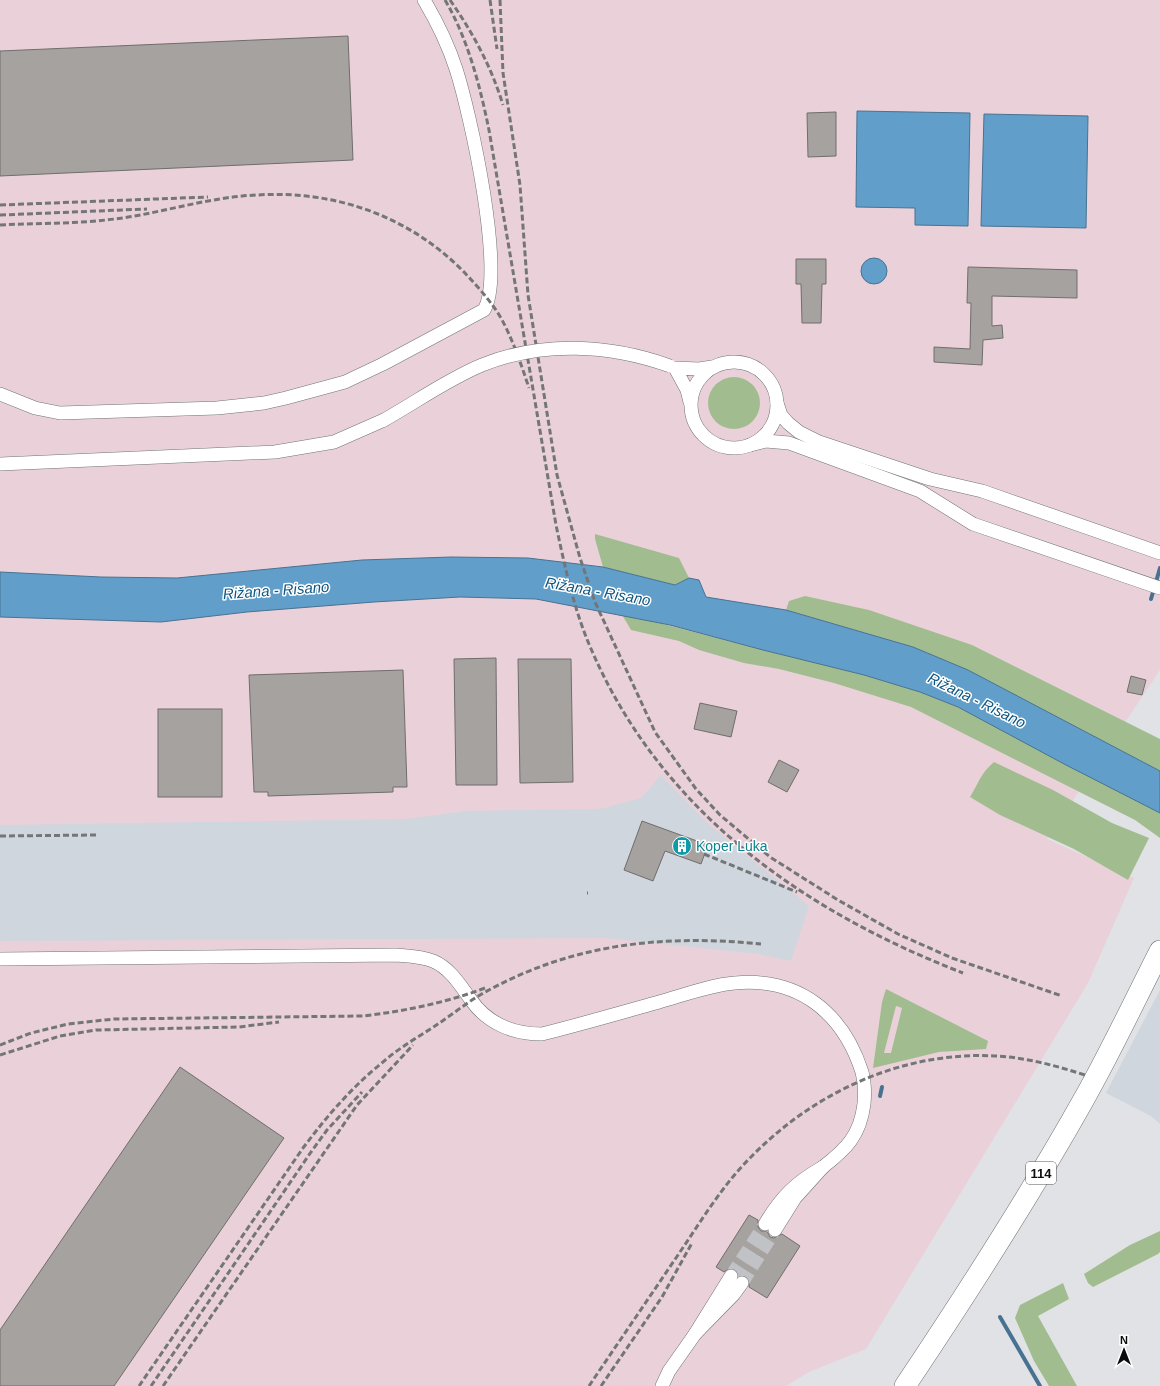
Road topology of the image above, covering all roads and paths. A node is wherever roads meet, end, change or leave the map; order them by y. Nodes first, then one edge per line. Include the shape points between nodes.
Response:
1 (424, 0) edge
2 (672, 367) junction
3 (712, 367) junction
4 (0, 394) edge
5 (777, 403) junction
6 (690, 404) junction
7 (750, 445) junction
8 (0, 464) edge
9 (1156, 552) edge
10 (1160, 588) edge
11 (1160, 951) edge
12 (0, 959) edge
13 (770, 1227) tunnel mouth
14 (736, 1279) tunnel mouth
15 (662, 1386) edge
16 (905, 1386) edge

1 - 4 street via 444,36 456,68 480,166 491,260 491,292 484,310 345,382 264,403 217,408 60,413 35,408
2 - 3 street via 699,370
2 - 6 street via 687,390
2 - 8 street, bridge via 636,355 592,348 522,353 467,372 384,420 334,442 276,452
3 - 5 street via 731,362 750,364 766,376 776,393
3 - 6 street via 698,381
5 - 7 street via 777,413 768,431 761,439
5 - 9 street via 781,415 788,423 819,442 930,479 982,491
6 - 7 street via 692,416 704,436 726,447
7 - 10 street via 766,441 789,443 920,491 973,524
11 - 16 main road, 114 via 1085,1098 1046,1165 991,1255
12 - 13 street via 396,955 420,957 444,968 458,981 482,1013 502,1026 528,1034 555,1031 715,987 754,982 774,985 806,997 832,1016 853,1046 864,1079 864,1099 860,1127 844,1150 822,1167
14 - 15 street via 669,1371

